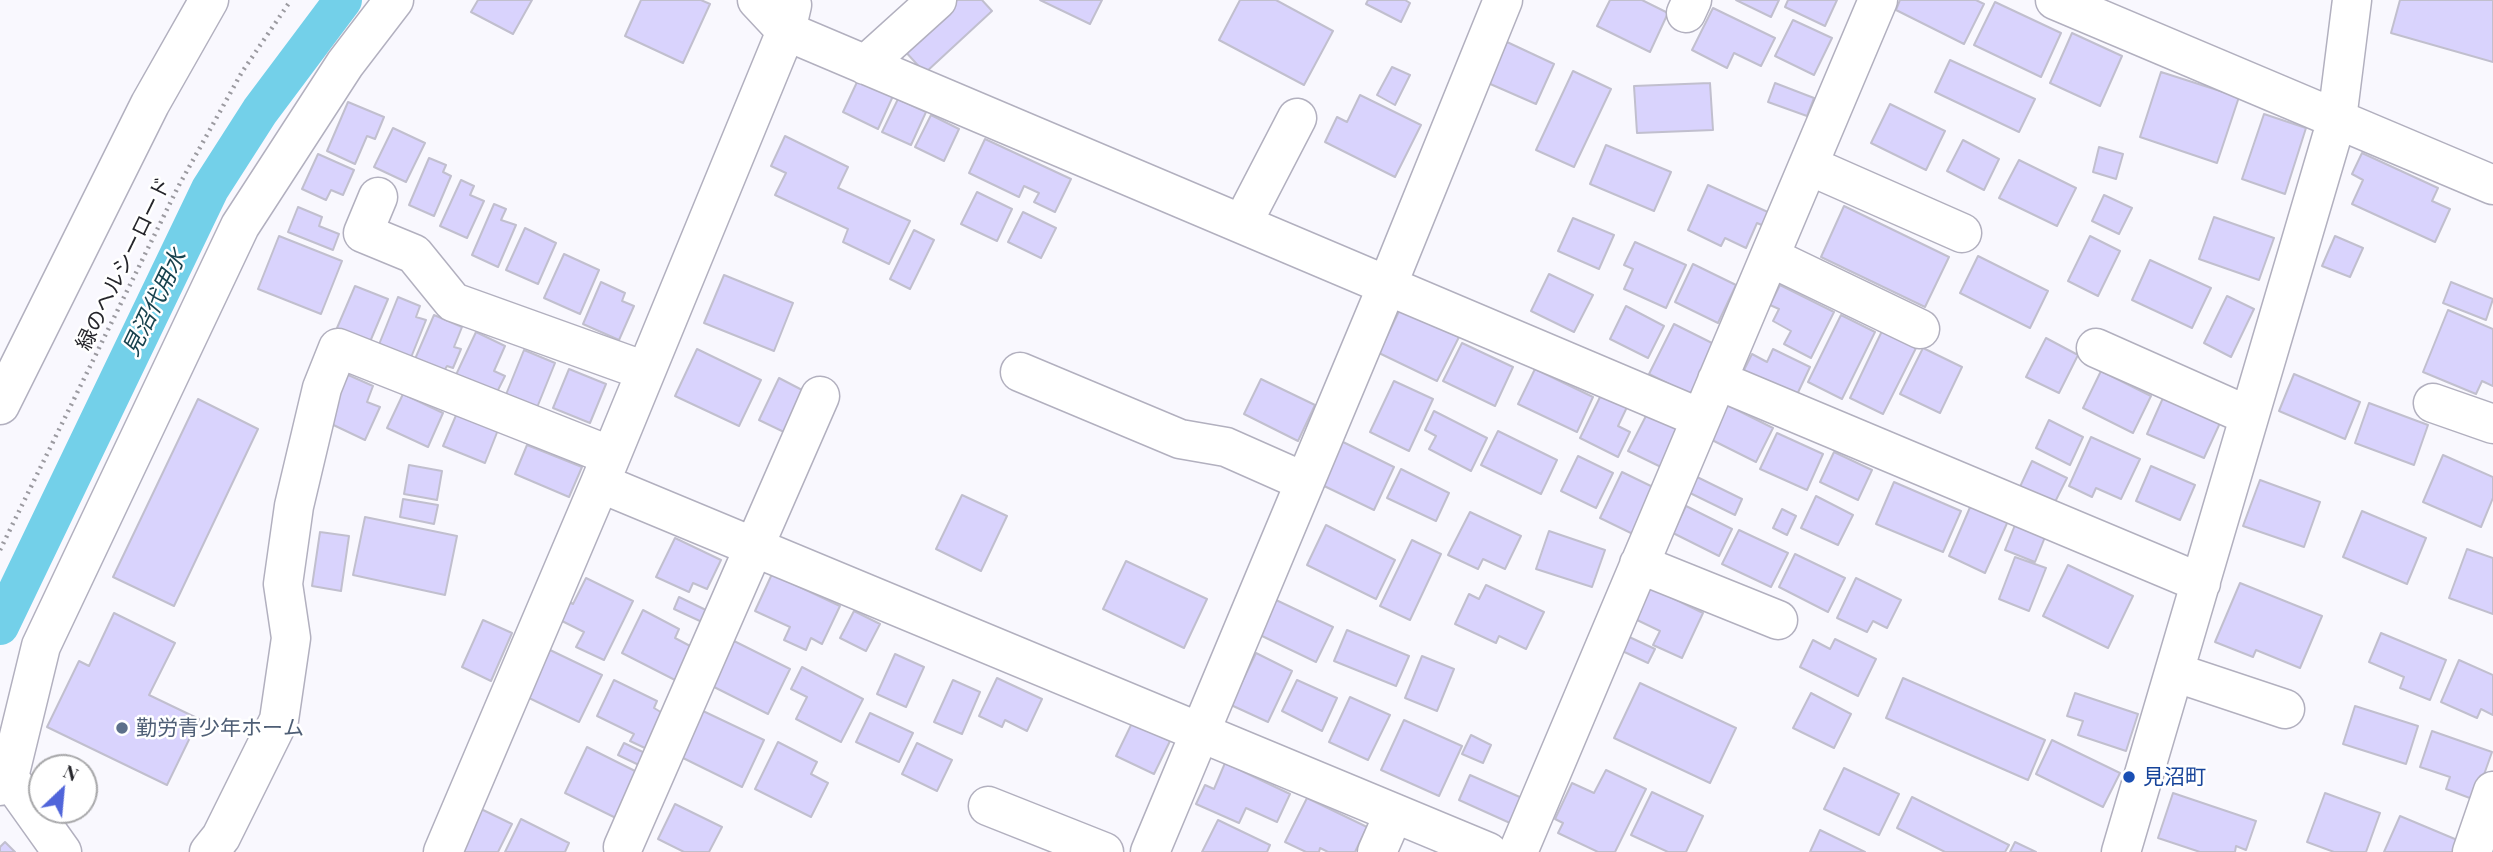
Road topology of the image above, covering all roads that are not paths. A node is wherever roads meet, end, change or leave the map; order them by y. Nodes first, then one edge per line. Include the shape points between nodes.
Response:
1 (209, 0) edge
2 (394, 0) edge
3 (757, 0) edge
4 (937, 0) edge
5 (1503, 0) edge
6 (1878, 0) edge
7 (2055, 0) edge
8 (2352, 0) edge
9 (790, 15) edge
10 (865, 65) junction
11 (1297, 118) dead end
12 (2337, 119) junction
13 (1810, 166) junction
14 (2493, 186) edge
15 (378, 197) dead end
16 (1242, 225) junction
17 (1962, 233) dead end
18 (1770, 257) junction
19 (1387, 286) junction
20 (1920, 329) dead end
21 (2096, 348) dead end
22 (645, 371) junction
23 (1020, 372) dead end
24 (1717, 380) junction
25 (2, 395) edge
26 (820, 396) dead end
27 (2434, 404) dead end
28 (2249, 416) junction
29 (1700, 418) junction
30 (2493, 424) edge
31 (605, 470) junction
32 (1305, 482) junction
33 (754, 547) junction
34 (1639, 564) junction
35 (2201, 583) junction
36 (1778, 620) dead end
37 (2174, 673) junction
38 (2285, 709) dead end
39 (1200, 732) junction
40 (3, 776) edge
41 (2493, 792) edge
42 (988, 806) dead end
43 (1394, 813) junction
44 (623, 847) dead end
45 (62, 852) edge
46 (209, 852) edge
47 (443, 852) edge
48 (1104, 852) edge
49 (1150, 852) edge
50 (1377, 852) edge
51 (1488, 852) edge
52 (1518, 852) edge
53 (2121, 852) edge
54 (2472, 852) edge

1 - 25 street via 150,104
2 - 40 street via 345,64 240,226 41,646
3 - 9 street
4 - 10 street
5 - 19 street
6 - 13 street
7 - 12 street
8 - 12 street
9 - 10 street
9 - 22 street
10 - 16 street
11 - 16 street
12 - 14 street
12 - 28 street
13 - 17 street
13 - 18 street
15 - 22 street via 363,233 414,254 453,302
16 - 19 street
18 - 20 street
18 - 24 street
19 - 29 street
19 - 32 street
21 - 28 street
22 - 31 street
23 - 32 street via 1180,439 1226,447
24 - 29 street
24 - 35 street
26 - 33 street
27 - 30 street
28 - 35 street
29 - 34 street
31 - 33 street
31 - 46 street via 338,348 323,388 294,506 284,584 291,638 279,720 221,837
31 - 47 street
32 - 39 street
33 - 39 street
33 - 44 street
34 - 36 street
34 - 52 street
35 - 37 street
37 - 38 street
37 - 53 street
39 - 43 street
39 - 49 street
40 - 45 street
41 - 54 street
42 - 48 street
43 - 50 street
43 - 51 street

